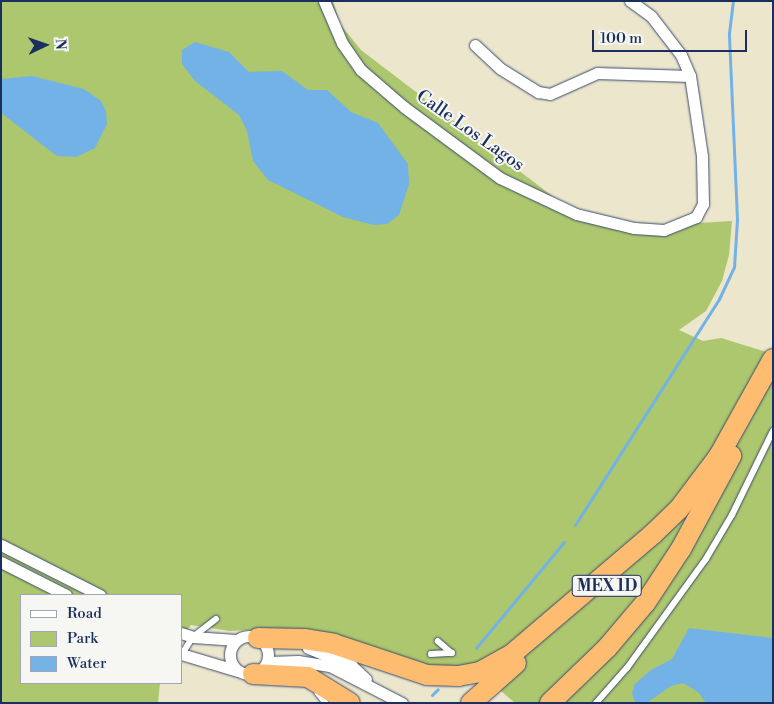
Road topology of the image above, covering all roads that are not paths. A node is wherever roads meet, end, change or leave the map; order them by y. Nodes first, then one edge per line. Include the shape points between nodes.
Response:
1 (324, 1) edge
2 (630, 1) edge
3 (475, 45) dead end
4 (690, 76) junction
5 (773, 359) edge
6 (773, 375) edge
7 (773, 430) edge
8 (728, 451) junction
9 (1, 545) edge
10 (1, 562) edge
11 (64, 594) edge
12 (98, 594) edge
13 (216, 619) dead end
14 (182, 632) edge
15 (193, 637) junction
16 (236, 640) junction
17 (438, 641) dead end
18 (262, 642) junction
19 (182, 653) edge
20 (182, 654) edge
21 (431, 654) dead end
22 (256, 670) junction
23 (373, 685) junction
24 (326, 703) edge
25 (350, 703) edge
26 (402, 703) edge
27 (471, 703) edge
28 (550, 703) edge
29 (565, 703) edge
30 (596, 703) edge

1 - 4 street, Calle Los Lagos via 342,43 361,70 404,107 500,178 576,214 634,228 664,230 682,225 696,217 703,204 702,156
2 - 4 street, Calle Los Lagos via 651,16 681,55
3 - 4 street via 500,69 538,92 550,94 597,73
5 - 8 highway, MEX 1D
6 - 8 highway, MEX 1D
7 - 30 lane via 732,515 706,559 627,668
8 - 18 highway via 679,509 653,534 512,654 486,670 458,676 427,675 334,644 291,638
8 - 27 highway, MEX 1D via 670,532
8 - 28 highway, MEX 1D via 681,548 646,602 607,648
8 - 29 highway via 702,529 673,579 620,647
9 - 12 street
10 - 11 street
13 - 15 lane
14 - 15 street
15 - 16 street
15 - 19 lane
16 - 18 street via 247,636
16 - 22 street via 230,656
17 - 21 lane via 452,652
18 - 22 street
18 - 23 street via 324,653 352,666
20 - 22 street
22 - 23 street via 298,661 330,666
22 - 24 lane via 304,684 314,689
22 - 25 highway via 308,677
23 - 26 street

